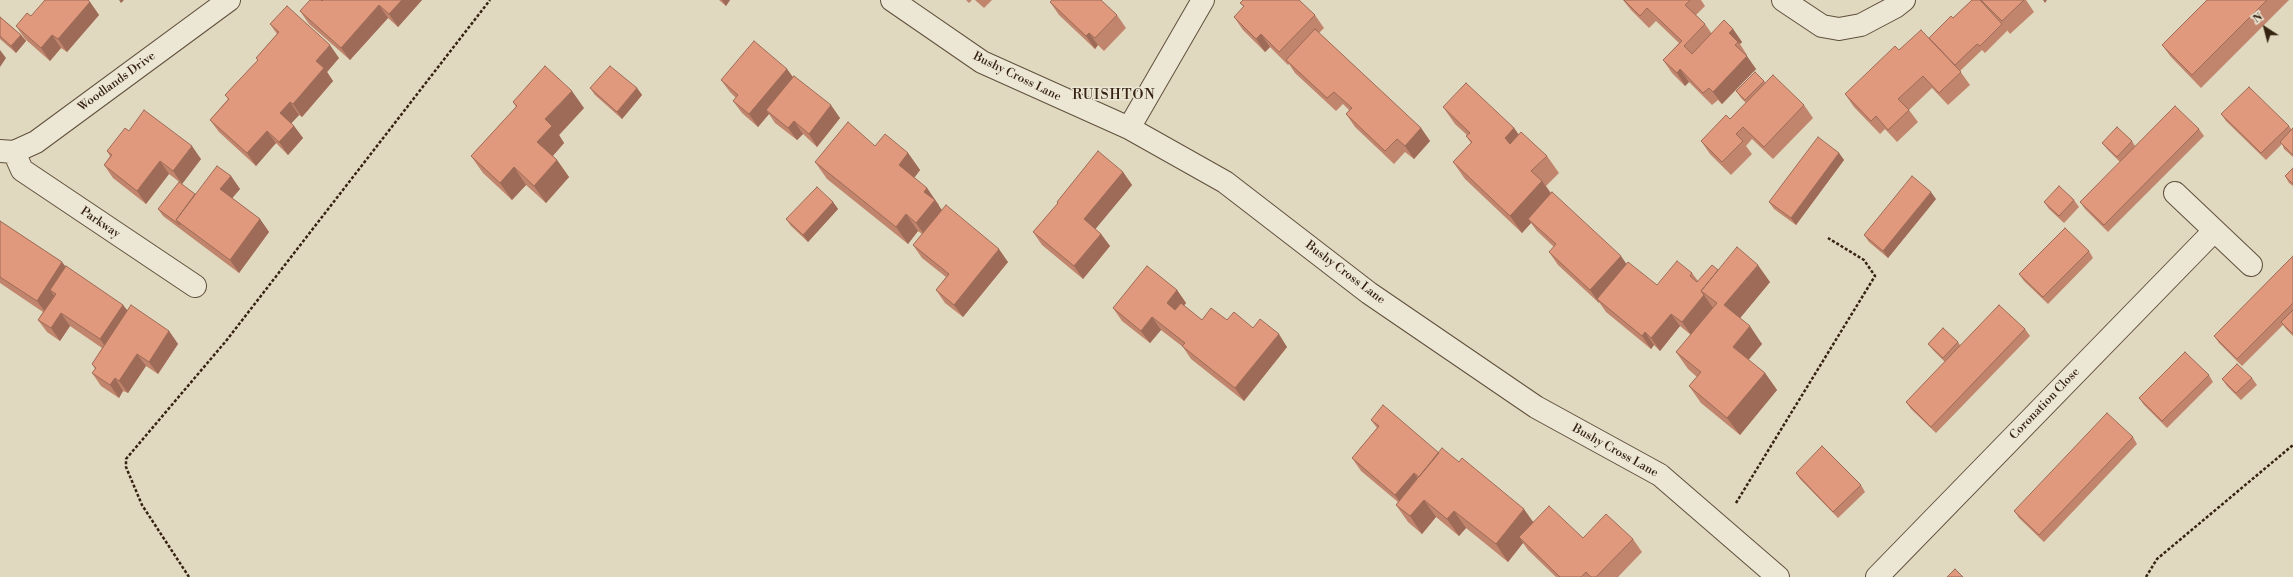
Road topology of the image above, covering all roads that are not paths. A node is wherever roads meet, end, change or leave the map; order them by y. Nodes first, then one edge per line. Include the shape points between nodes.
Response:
1 (229, 0) edge
2 (892, 0) edge
3 (1203, 0) edge
4 (1783, 0) edge
5 (1904, 0) edge
6 (1129, 128) junction
7 (7, 151) edge
8 (2175, 193) dead end
9 (2214, 231) junction
10 (2251, 265) dead end
11 (195, 286) dead end
12 (1778, 577) edge
13 (1877, 577) edge

1 - 7 street, Woodlands Drive via 36,142
2 - 6 street, Bushy Cross Lane via 982,62
3 - 6 street
4 - 5 street via 1822,26 1839,29 1861,24
6 - 12 street, Bushy Cross Lane via 1225,182 1369,293 1536,407 1660,475
7 - 11 street, Parkway via 22,170
8 - 9 street
9 - 10 street
9 - 13 street, Coronation Close

